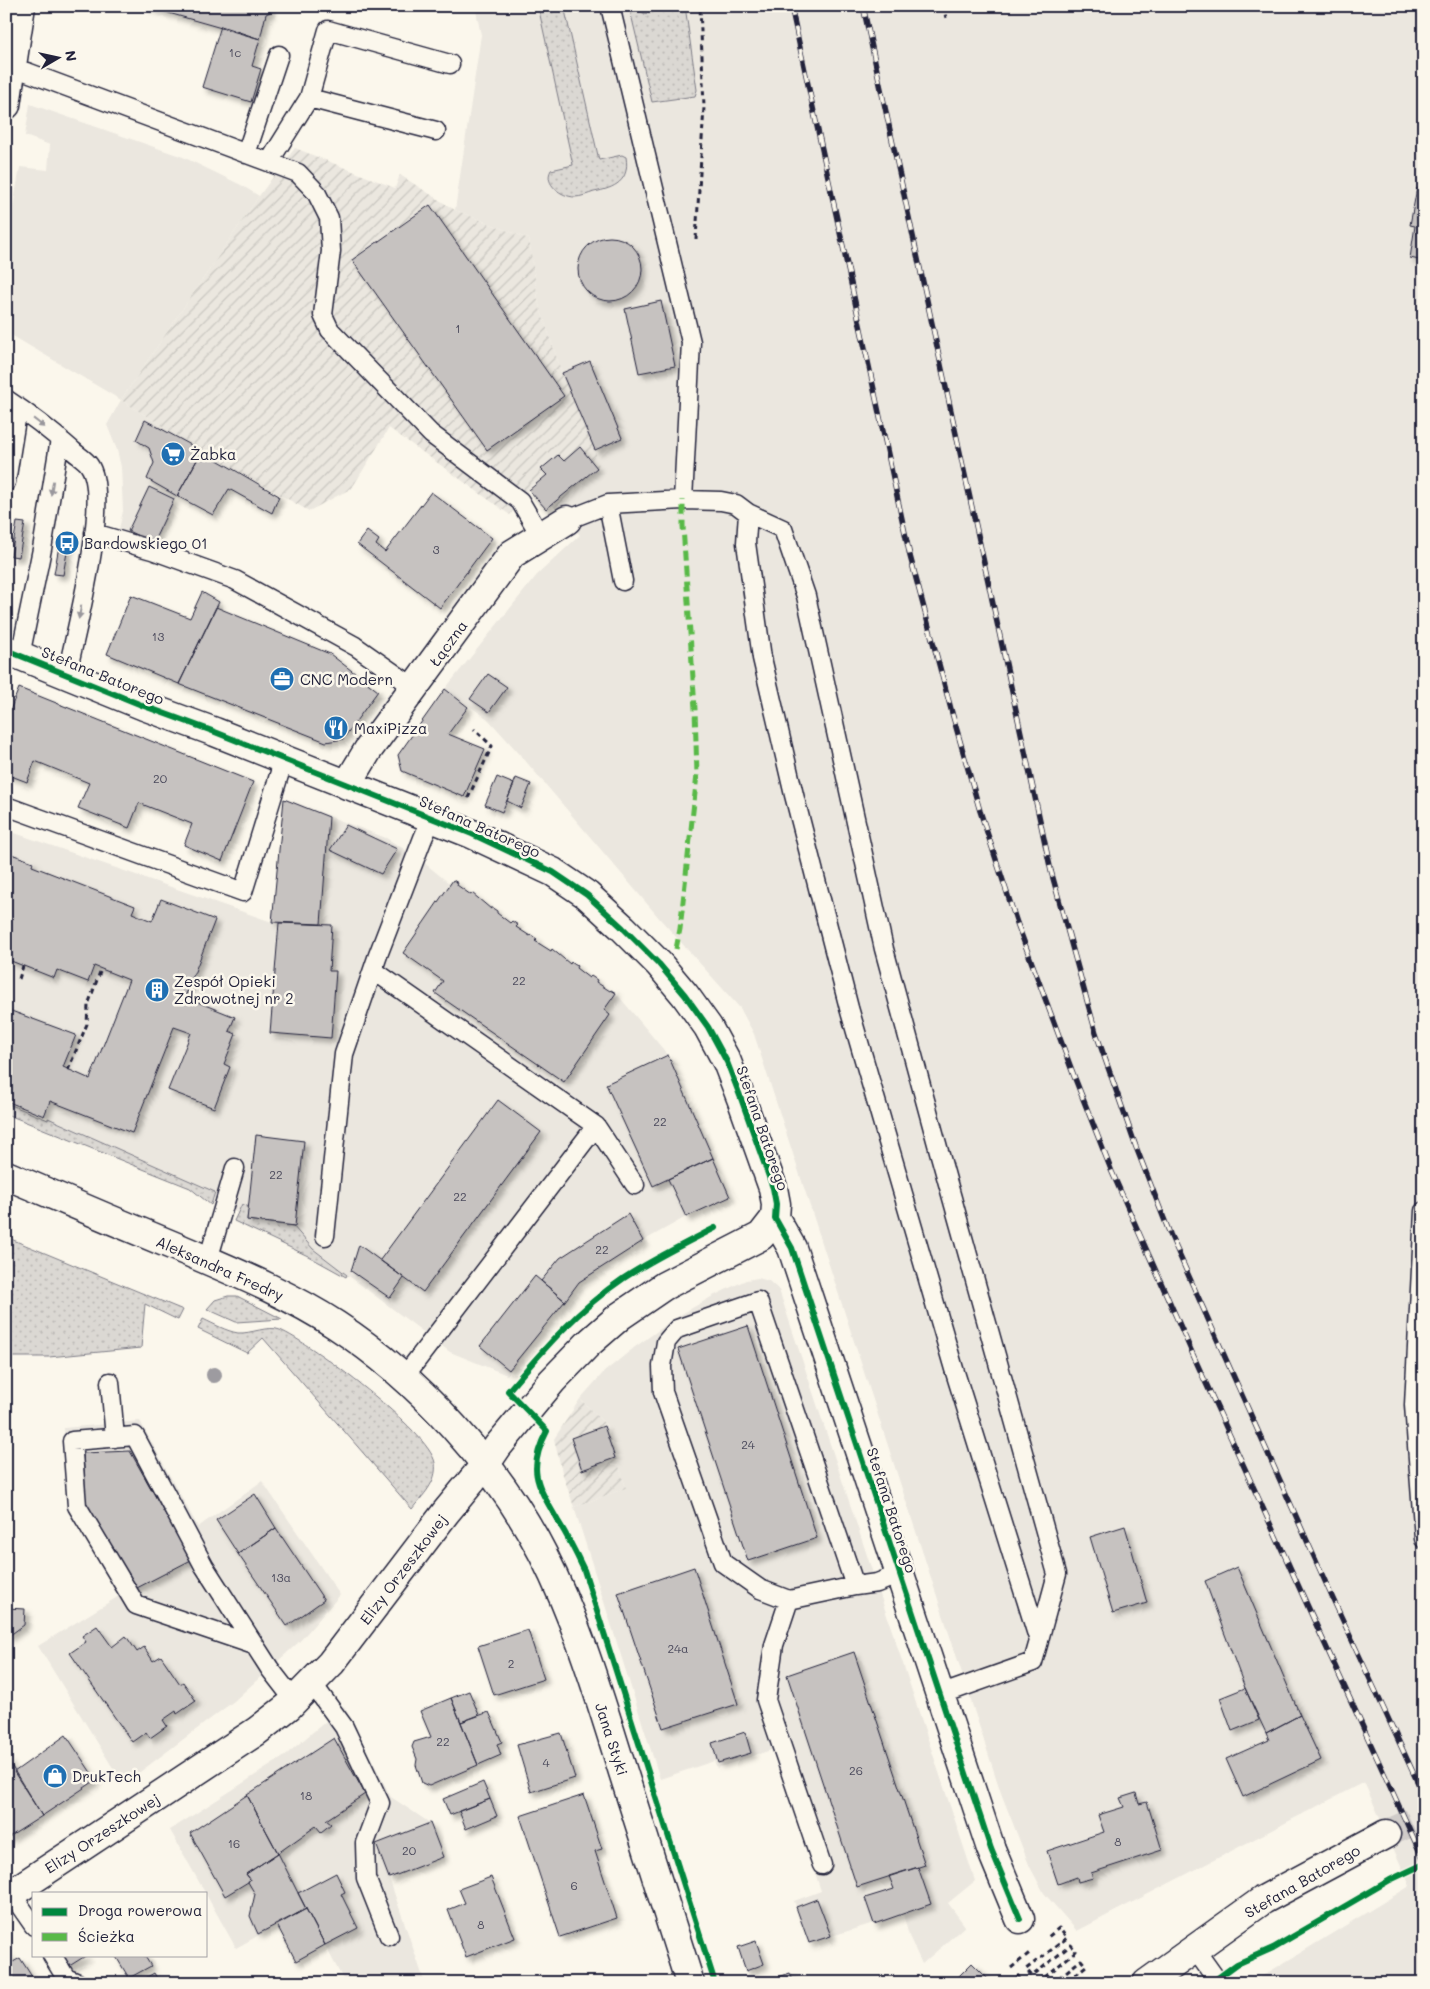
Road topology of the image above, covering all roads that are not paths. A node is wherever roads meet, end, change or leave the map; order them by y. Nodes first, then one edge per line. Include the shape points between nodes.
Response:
1 (21, 6) edge
2 (610, 6) edge
3 (279, 55) dead end
4 (450, 64) dead end
5 (12, 68) junction
6 (309, 98) junction
7 (6, 105) edge
8 (436, 131) dead end
9 (246, 154) junction
10 (268, 162) junction
11 (12, 402) edge
12 (60, 440) junction
13 (6, 482) edge
14 (683, 500) junction
15 (608, 504) junction
16 (748, 514) junction
17 (567, 520) joint
18 (94, 533) junction
19 (540, 535) junction
20 (623, 581) dead end
21 (13, 653) edge
22 (67, 674) junction
23 (415, 688) junction
24 (284, 760) junction
25 (347, 785) junction
26 (6, 806) edge
27 (432, 818) junction
28 (373, 970) junction
29 (596, 1126) junction
30 (235, 1168) dead end
31 (6, 1175) edge
32 (635, 1185) dead end
33 (1424, 1211) edge
34 (775, 1218) junction
35 (325, 1236) dead end
36 (208, 1260) junction
37 (404, 1377) junction
38 (110, 1382) dead end
39 (115, 1438) junction
40 (485, 1466) junction
41 (513, 1504) joint
42 (1424, 1539) edge
43 (900, 1574) junction
44 (855, 1586) junction
45 (789, 1600) junction
46 (1039, 1641) junction
47 (254, 1645) junction
48 (303, 1692) junction
49 (940, 1695) junction
50 (1386, 1834) tunnel mouth
51 (822, 1865) dead end
52 (9, 1895) edge
53 (1020, 1919) dead end
54 (32, 1924) edge
55 (389, 1936) dead end
56 (1194, 1948) junction
57 (53, 1956) edge
58 (78, 1983) edge
59 (690, 1983) edge
60 (1147, 1983) edge
61 (1218, 1983) edge

1 - 5 street
2 - 14 lane via 691,342
3 - 9 lane
4 - 6 lane via 328,30
5 - 7 street
5 - 9 lane
6 - 8 lane
6 - 10 lane
9 - 10 lane
10 - 19 lane via 298,174 316,192 328,218 331,251 323,315 330,330 431,434 520,502
11 -> 12 lane
11 - 13 lane
12 - 18 lane via 89,465 96,483
12 -> 21 lane via 42,549
14 - 15 lane
14 - 16 lane via 736,504
15 - 17 lane
15 - 20 lane
16 - 46 lane via 746,543 762,658 849,1008 946,1341
16 - 46 lane via 783,529 806,596 884,950 1057,1574
17 - 19 street, Łączna
18 -> 22 lane
18 - 23 lane via 235,580 355,646
19 - 23 street, Łączna via 512,554
21 - 22 street, Stefana Batorego
22 - 24 street, Stefana Batorego
23 - 25 street, Łączna via 368,750
24 - 25 street, Stefana Batorego
24 - 26 lane via 243,892
25 - 27 street, Stefana Batorego
27 - 28 lane
27 - 34 street, Stefana Batorego via 553,872 587,895 659,964 708,1027 727,1062 773,1188
28 - 29 lane
28 - 35 lane via 344,1054
29 - 32 lane
29 - 37 lane
30 - 36 lane
31 - 36 street, Aleksandra Fredry
33 - 42 lane via 1414,1405
34 - 40 street, Elizy Orzeszkowej via 761,1236 664,1286 620,1316 552,1381
34 - 43 street, Stefana Batorego via 792,1248
36 - 37 street, Aleksandra Fredry via 264,1284 336,1326
37 - 40 street, Aleksandra Fredry via 456,1429
38 - 39 lane
39 - 47 lane via 135,1436 204,1566
39 - 47 lane via 72,1441 77,1506 136,1605
40 - 41 street, Aleksandra Fredry
40 - 48 street, Elizy Orzeszkowej via 331,1663
41 - 59 street, Jana Styki via 542,1552 575,1631
43 - 44 lane via 877,1583
43 - 49 street, Stefana Batorego
44 - 45 lane
44 - 45 lane via 758,1301 677,1329 666,1342 662,1366 663,1392 723,1562 760,1589
45 - 51 lane via 774,1645 766,1700
46 - 49 lane via 1032,1662
47 - 48 lane via 270,1669
48 - 52 street, Elizy Orzeszkowej via 257,1731
48 - 55 lane via 344,1727 380,1803 365,1843 366,1878
49 - 53 street, Stefana Batorego via 991,1849
50 - 56 street, Stefana Batorego via 1263,1900
52 - 54 lane
56 - 60 street, Stefana Batorego
56 - 61 lane
57 - 58 lane via 66,1978

